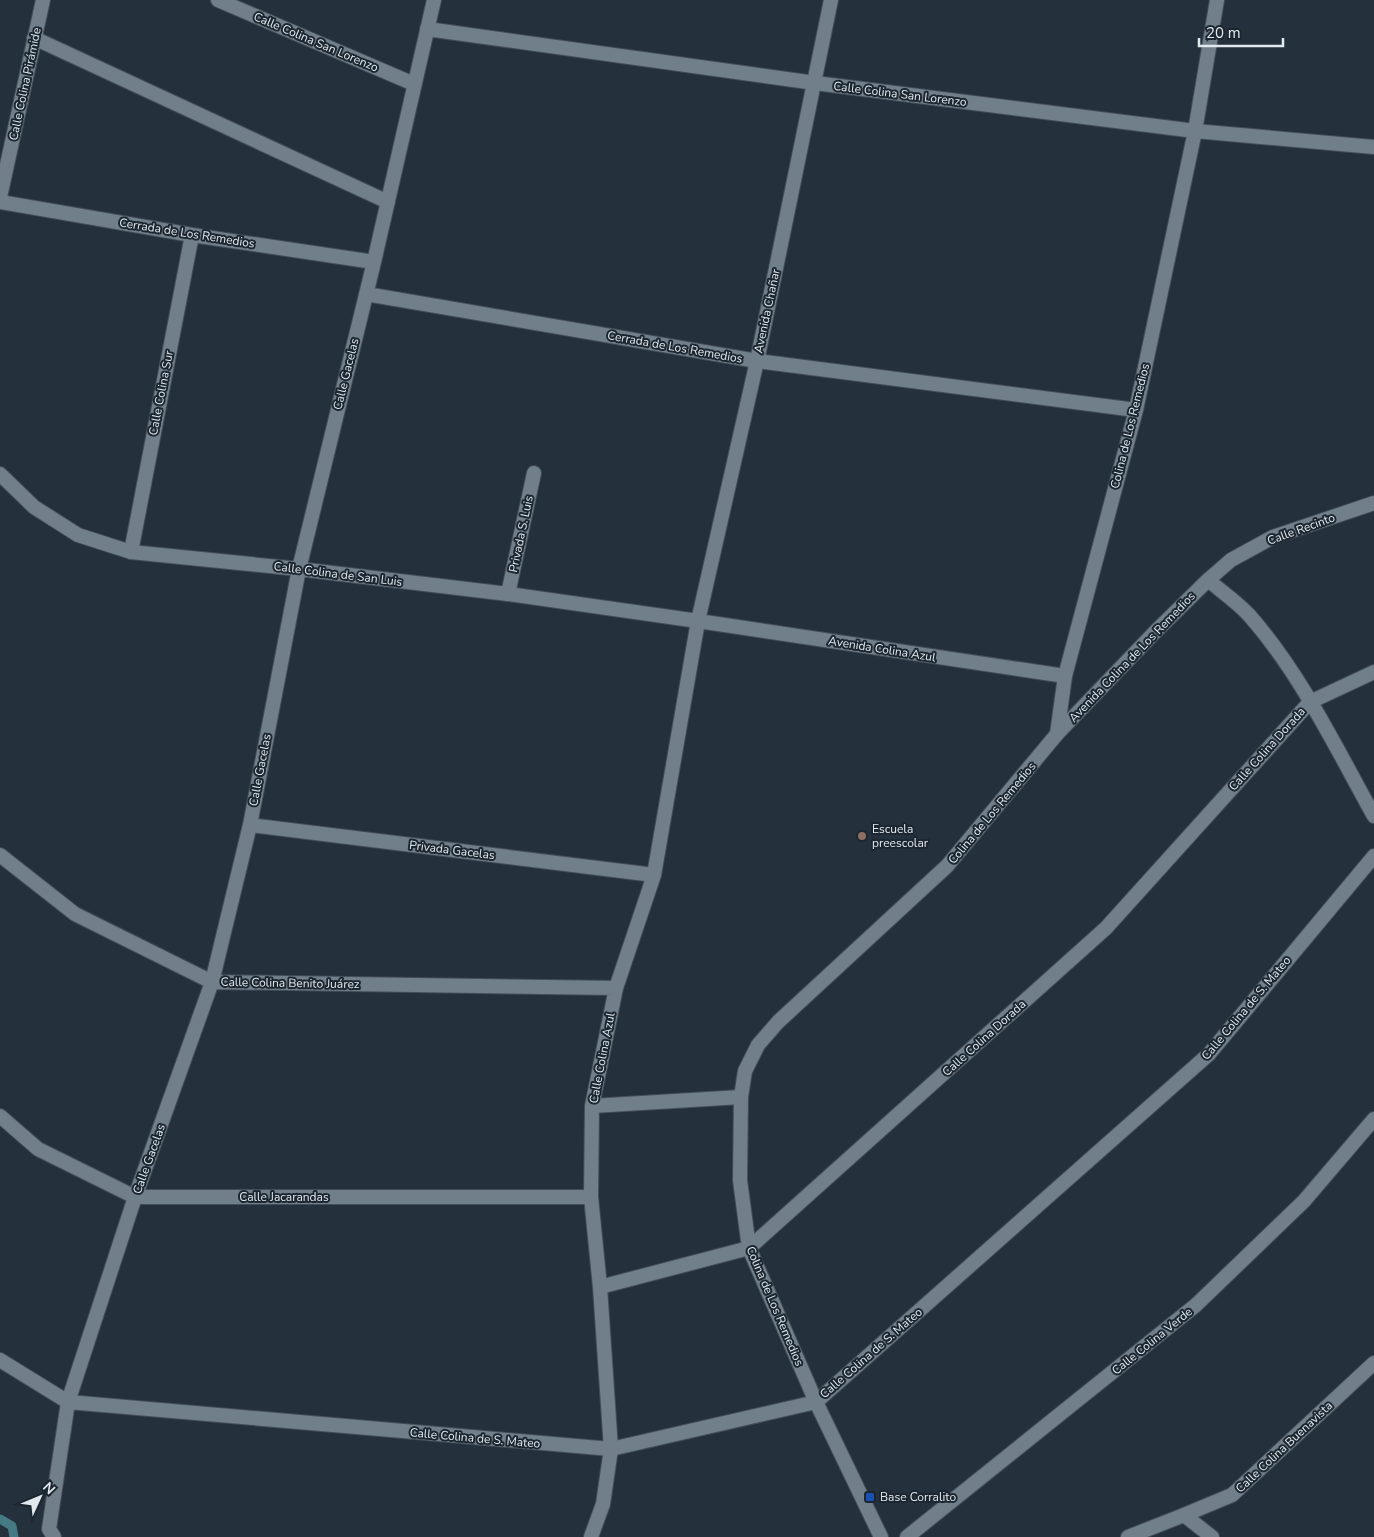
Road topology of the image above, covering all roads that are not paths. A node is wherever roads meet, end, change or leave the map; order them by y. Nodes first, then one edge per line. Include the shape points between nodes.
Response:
1 (43, 0) edge
2 (218, 0) edge
3 (434, 0) edge
4 (831, 0) edge
5 (1217, 0) edge
6 (427, 29) junction
7 (34, 38) junction
8 (815, 83) junction
9 (414, 84) junction
10 (1195, 132) junction
11 (1374, 147) edge
12 (0, 198) edge
13 (0, 202) edge
14 (388, 202) junction
15 (192, 235) junction
16 (374, 262) junction
17 (366, 294) junction
18 (757, 361) junction
19 (1136, 410) junction
20 (534, 473) dead end
21 (0, 474) edge
22 (1374, 503) edge
23 (131, 552) junction
24 (299, 569) junction
25 (1208, 580) junction
26 (508, 594) junction
27 (698, 621) junction
28 (1374, 672) edge
29 (1065, 676) junction
30 (1310, 702) junction
31 (1058, 734) junction
32 (1374, 816) edge
33 (250, 825) junction
34 (0, 855) edge
35 (1374, 856) edge
36 (654, 875) junction
37 (212, 982) junction
38 (616, 988) junction
39 (741, 1097) junction
40 (592, 1106) junction
41 (0, 1116) edge
42 (1374, 1118) edge
43 (135, 1197) junction
44 (591, 1197) junction
45 (749, 1248) junction
46 (600, 1287) junction
47 (0, 1360) edge
48 (1374, 1363) edge
49 (68, 1402) junction
50 (816, 1402) junction
51 (611, 1449) junction
52 (1184, 1515) junction
53 (51, 1533) edge
54 (591, 1537) edge
55 (881, 1537) edge
56 (907, 1537) edge
57 (1128, 1537) edge
58 (1212, 1537) edge

1 - 7 street, Calle Colina Pirámide
2 - 9 street, Calle Colina San Lorenzo
3 - 6 street, Calle Gacelas
4 - 8 street, Avenida Chañar
5 - 10 street, Colina de Los Remedios
6 - 8 street, Calle Colina San Lorenzo
6 - 9 street, Calle Gacelas
7 - 12 street, Calle Colina Pirámide
7 - 14 street
8 - 10 street, Calle Colina San Lorenzo
8 - 18 street, Avenida Chañar
9 - 14 street, Calle Gacelas
10 - 11 street, Calle Colina San Lorenzo
10 - 19 street, Colina de Los Remedios
13 - 15 street, Cerrada de Los Remedios
14 - 16 street, Calle Gacelas
15 - 16 street, Cerrada de Los Remedios
15 - 23 street, Calle Colina Sur
16 - 17 street, Calle Gacelas
17 - 18 street, Cerrada de Los Remedios
17 - 24 street, Calle Gacelas
18 - 19 street, Cerrada de Los Remedios
18 - 27 street, Avenida Chañar
19 - 29 street, Colina de Los Remedios
20 - 26 street, Privada S. Luis
21 - 23 street, Calle Colina de San Luis via 34,507 78,535
22 - 25 street, Calle Recinto via 1273,537 1231,560
23 - 24 street, Calle Colina de San Luis
24 - 26 street, Calle Colina de San Luis
24 - 33 street, Calle Gacelas
25 - 30 street via 1248,613 1279,653
25 - 31 street, Avenida Colina de Los Remedios
26 - 27 street, Calle Colina de San Luis
27 - 29 street, Avenida Colina Azul
27 - 36 street, Calle Colina Azul
28 - 30 street
29 - 31 street, Colina de Los Remedios
30 - 32 street
30 - 45 street, Calle Colina Dorada via 1106,928
31 - 39 street, Colina de Los Remedios via 947,866 778,1022 758,1045 745,1071
33 - 36 street, Privada Gacelas
33 - 37 street, Calle Gacelas
34 - 37 street, Calle Colina Benito Juárez via 75,914
35 - 50 street, Calle Colina de S. Mateo via 1209,1054
36 - 38 street, Calle Colina Azul
37 - 38 street, Calle Colina Benito Juárez
37 - 43 street, Calle Gacelas
38 - 40 street, Calle Colina Azul
39 - 40 street
39 - 45 street, Colina de Los Remedios via 740,1180
40 - 44 street, Calle Colina Azul
41 - 43 street, Calle Jacarandas via 38,1149
42 - 56 street, Calle Colina Verde via 1304,1201 1196,1305
43 - 44 street, Calle Jacarandas
43 - 49 street, Calle Gacelas
44 - 46 street, Calle Colina Azul
45 - 46 street, Calle Colina Dorada
45 - 50 street, Colina de Los Remedios
46 - 51 street, Calle Colina Azul
47 - 49 street
48 - 52 street, Calle Colina Buenavista via 1232,1495
49 - 51 street, Calle Colina de S. Mateo
49 - 53 street, Calle Gacelas
50 - 51 street, Calle Colina de S. Mateo
50 - 55 street, Colina de Los Remedios
51 - 54 street, Calle Colina Azul via 603,1504
52 - 57 street, Calle Colina Buenavista
52 - 58 street

